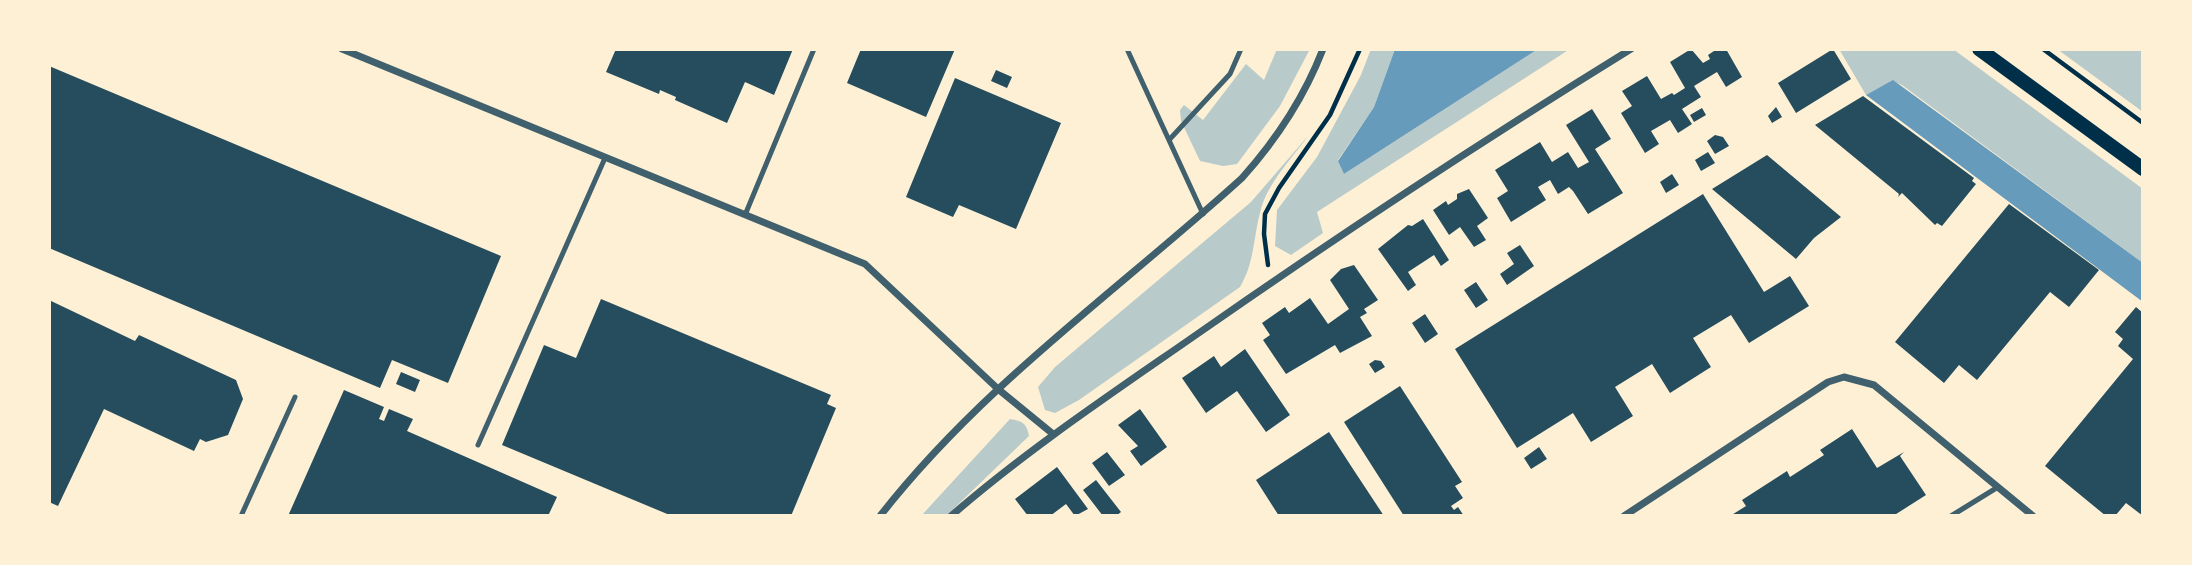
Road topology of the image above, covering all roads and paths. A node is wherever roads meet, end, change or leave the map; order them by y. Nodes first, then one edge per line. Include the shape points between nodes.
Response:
1 (342, 49) edge
2 (814, 49) edge
3 (1127, 49) edge
4 (1241, 49) edge
5 (1323, 49) edge
6 (1360, 49) edge
7 (1631, 49) edge
8 (1979, 49) edge
9 (2043, 49) edge
10 (2143, 122) edge
11 (1169, 140) junction
12 (605, 159) junction
13 (2143, 169) edge
14 (1203, 214) junction
15 (745, 215) junction
16 (1271, 283) junction
17 (998, 389) junction
18 (295, 397) dead end
19 (1053, 434) junction
20 (478, 445) dead end
21 (1998, 487) junction
22 (2027, 515) edge
23 (241, 516) edge
24 (880, 516) edge
25 (951, 516) edge
26 (1624, 516) edge
27 (1951, 516) edge

1 - 12 street
2 - 15 lane
3 - 11 lane
4 - 11 lane via 1230,74
5 - 14 street via 1294,110 1266,151
6 - 16 path via 1330,115 1265,214
7 - 16 street
8 - 13 main road
9 - 10 path
11 - 14 lane
12 - 15 street
12 - 20 lane
14 - 17 street
15 - 17 street via 865,264
16 - 19 street
17 - 19 street
17 - 24 street
18 - 23 lane
19 - 25 street
21 - 22 street
21 - 26 street via 1874,384 1844,377 1828,382
21 - 27 lane

